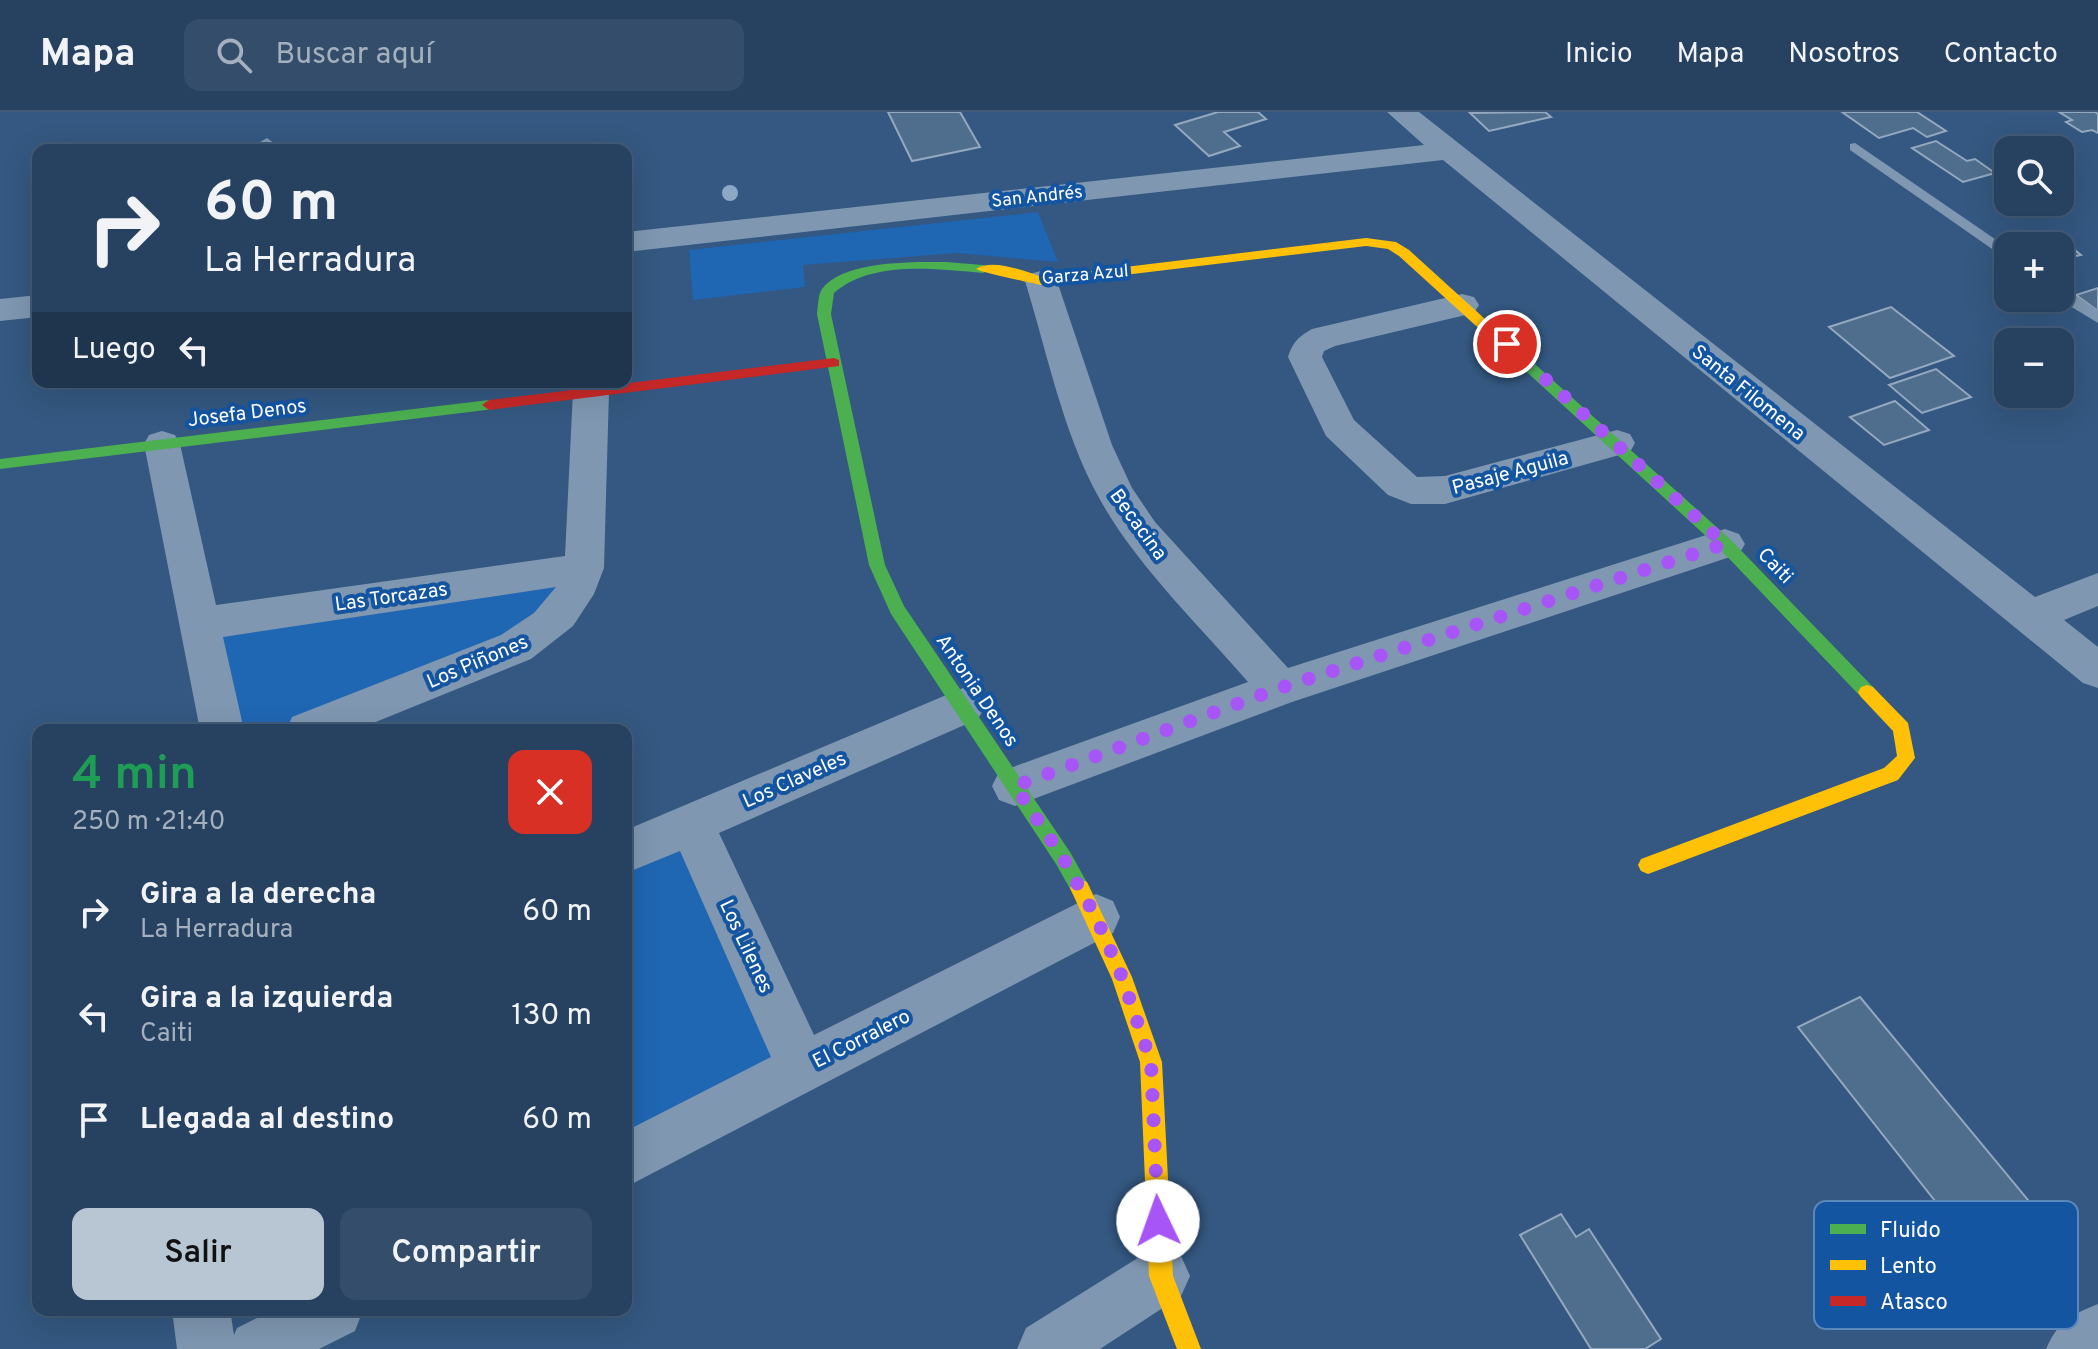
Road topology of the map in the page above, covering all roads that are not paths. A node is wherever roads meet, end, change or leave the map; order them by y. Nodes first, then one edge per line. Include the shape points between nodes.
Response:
1 (1401, 112) edge
2 (1855, 147) dead end
3 (1448, 151) junction
4 (632, 241) edge
5 (1375, 242) joint
6 (1994, 245) edge
7 (1041, 281) junction
8 (2074, 302) edge
9 (1462, 305) junction
10 (32, 307) edge
11 (0, 310) edge
12 (2098, 318) edge
13 (834, 363) junction
14 (632, 386) edge
15 (617, 388) edge
16 (591, 391) junction
17 (1617, 443) junction
18 (162, 444) junction
19 (0, 464) edge
20 (1725, 544) junction
21 (584, 568) junction
22 (2098, 589) edge
23 (2032, 616) junction
24 (198, 624) junction
25 (2098, 671) edge
26 (1280, 688) junction
27 (963, 706) junction
28 (221, 724) edge
29 (323, 724) edge
30 (1015, 786) junction
31 (691, 824) junction
32 (632, 849) edge
33 (1648, 865) dead end
34 (1096, 917) junction
35 (803, 1069) junction
36 (632, 1157) edge
37 (1161, 1276) junction
38 (202, 1316) edge
39 (322, 1316) edge
40 (2098, 1333) edge
41 (207, 1349) edge
42 (258, 1349) edge
43 (1047, 1349) edge
44 (1189, 1349) edge
45 (2076, 1349) edge

1 - 3 street, Santa Filomena
2 - 6 lane
3 - 4 street, San Andrés
3 - 23 street, Santa Filomena
5 - 7 street, Garza Azul
5 - 9 street, Caiti via 1404,253
7 - 13 street, Garza Azul via 955,266 890,267 844,277 824,302
7 - 26 street, Becacina via 1094,445 1115,493 1141,532
8 - 12 lane
9 - 17 street, Caiti
9 - 17 street, Pasaje Aguila via 1309,345 1305,357 1332,417 1348,438 1401,485 1432,492
10 - 11 street
13 - 14 street, Josefa Denos
13 - 27 street, Antonia Denos via 877,565 897,609
15 - 16 street, Josefa Denos
16 - 18 street, Josefa Denos
16 - 21 street, Los Piñones
17 - 20 street, Caiti
18 - 19 street, Josefa Denos
18 - 24 street
20 - 26 street
20 - 33 street, Caiti via 1895,719 1905,738 1906,758 1891,774
21 - 24 street, Las Torcazas
21 - 29 street, Los Piñones via 568,605 536,636
22 - 23 street
23 - 25 street, Santa Filomena
24 - 28 street
26 - 30 street
27 - 30 street, Antonia Denos
27 - 31 street, Los Claveles
30 - 34 street, Antonia Denos
31 - 32 street, Los Claveles
31 - 35 street, Los Lilenes
34 - 35 street, El Corralero
34 - 37 street, Antonia Denos via 1151,1062
35 - 36 street, El Corralero
37 - 43 street
37 - 44 street, Antonia Denos
38 - 41 street
39 - 42 street
40 - 45 street

